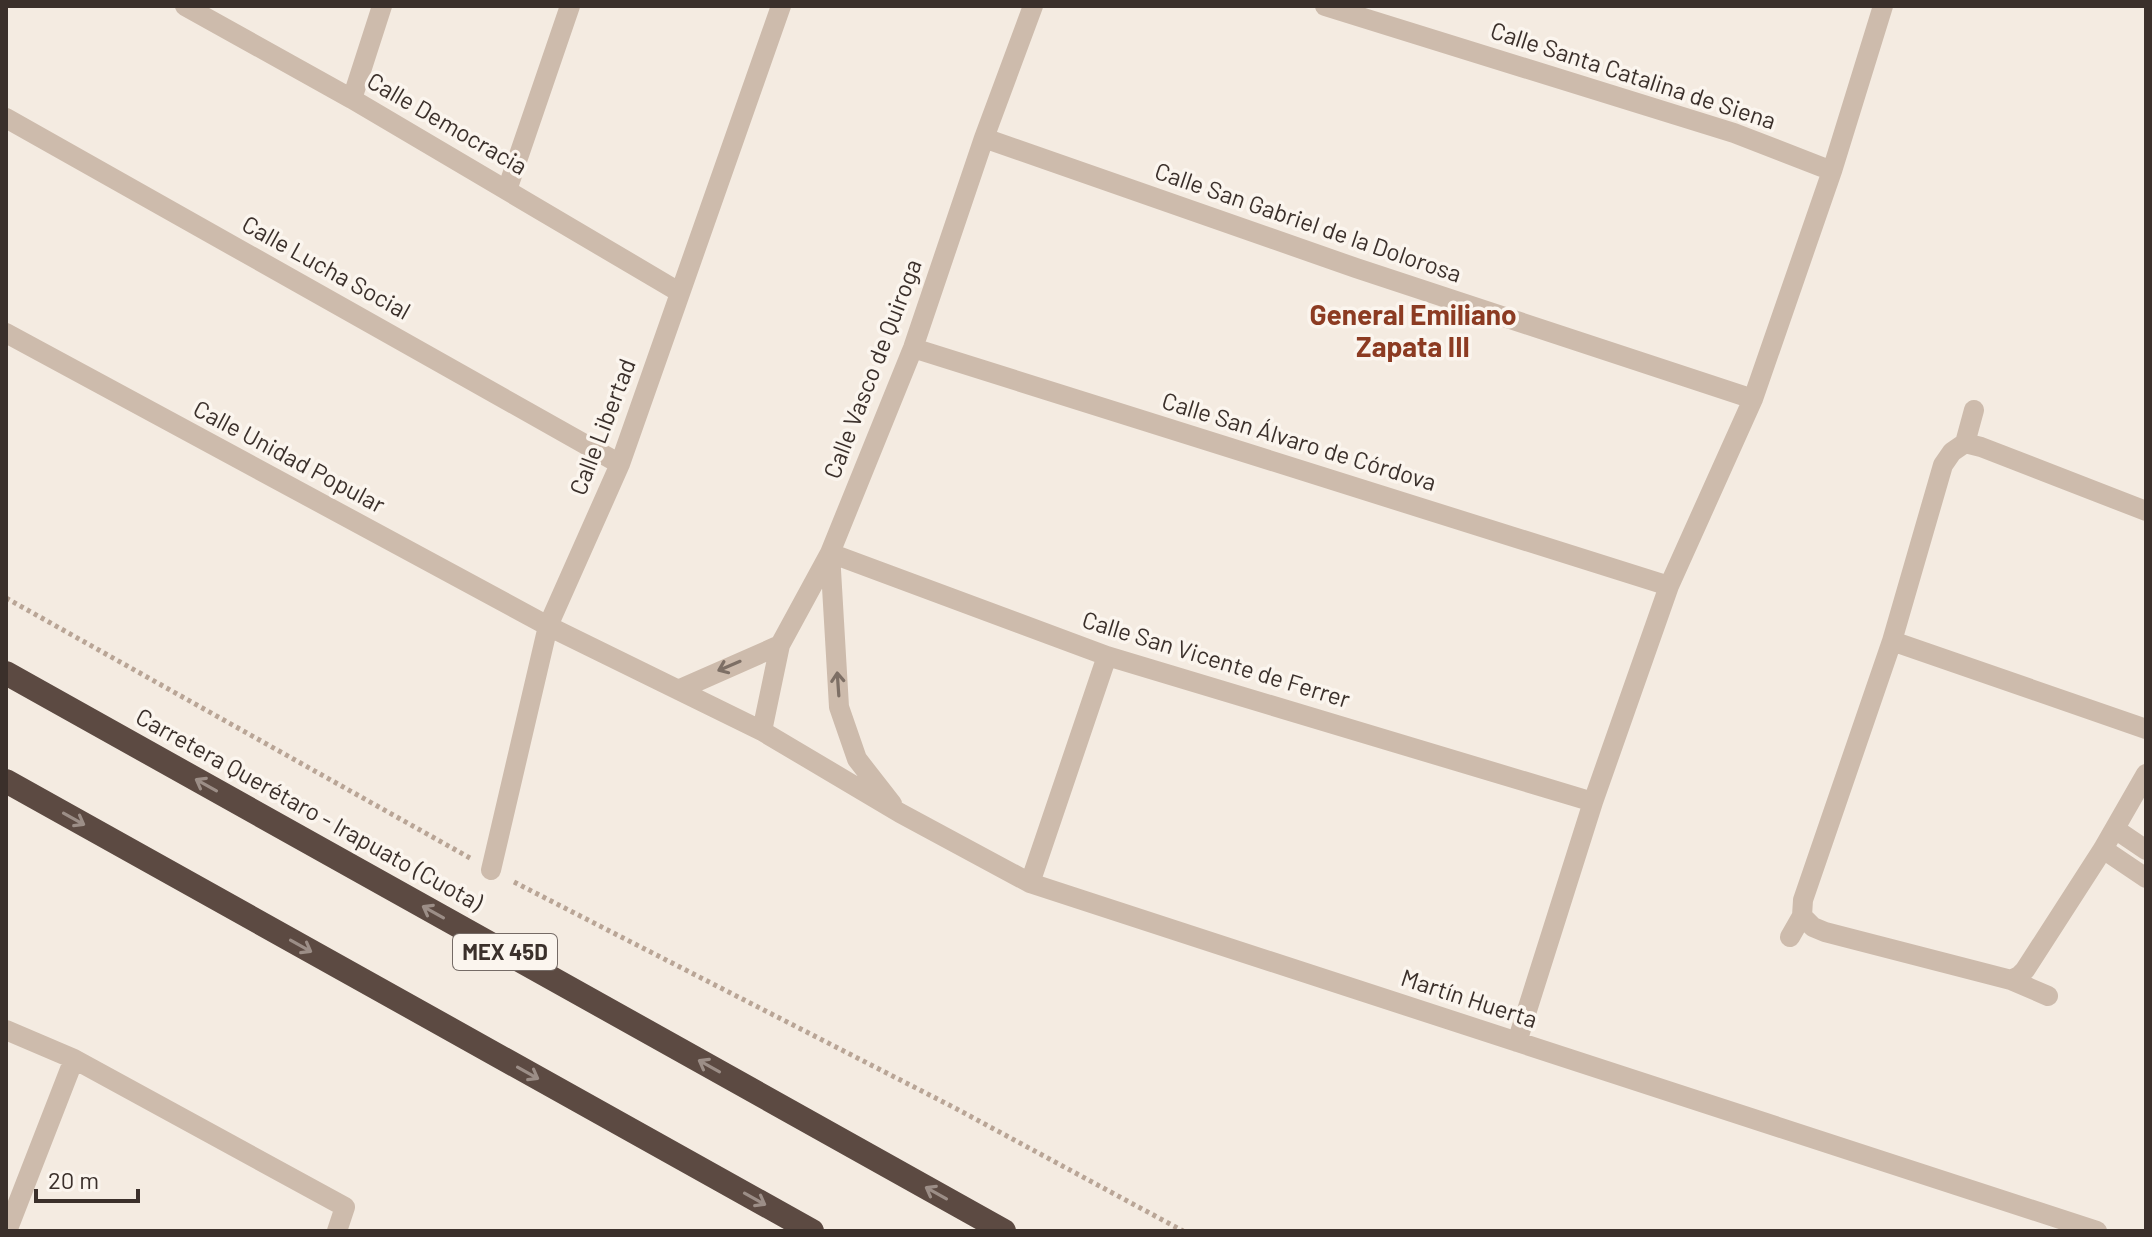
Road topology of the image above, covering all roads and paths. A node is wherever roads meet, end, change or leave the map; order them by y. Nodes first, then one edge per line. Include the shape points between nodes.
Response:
1 (185, 6) edge
2 (382, 6) edge
3 (570, 6) edge
4 (781, 6) edge
5 (1033, 6) edge
6 (1325, 6) edge
7 (1883, 6) edge
8 (352, 99) junction
9 (6, 118) edge
10 (984, 138) junction
11 (1832, 171) junction
12 (507, 190) junction
13 (679, 292) junction
14 (6, 333) edge
15 (913, 348) junction
16 (1753, 399) junction
17 (1974, 410) dead end
18 (1965, 443) junction
19 (620, 464) junction
20 (2146, 511) edge
21 (830, 553) junction
22 (1669, 586) junction
23 (6, 598) edge
24 (548, 626) junction
25 (1892, 641) junction
26 (780, 645) junction
27 (1107, 656) junction
28 (6, 673) edge
29 (678, 690) junction
30 (2146, 729) edge
31 (762, 731) junction
32 (857, 759) joint
33 (2146, 774) edge
34 (6, 781) edge
35 (1593, 802) junction
36 (900, 813) junction
37 (2115, 829) junction
38 (2103, 849) junction
39 (2146, 850) edge
40 (491, 870) junction
41 (2146, 878) edge
42 (1030, 883) junction
43 (1802, 916) junction
44 (1790, 937) dead end
45 (2011, 980) junction
46 (2048, 996) dead end
47 (6, 1030) edge
48 (1517, 1042) junction
49 (74, 1059) junction
50 (7, 1231) edge
51 (337, 1231) edge
52 (812, 1231) edge
53 (1004, 1231) edge
54 (1183, 1231) edge
55 (2097, 1231) edge

1 - 8 street, Calle Democracia
2 - 8 street
3 - 12 street
4 - 13 street, Calle Libertad
5 - 10 street, Calle Vasco de Quiroga
6 - 11 street, Calle Santa Catalina de Siena via 1734,133
7 - 11 street
8 - 12 street, Calle Democracia
9 - 19 street, Calle Lucha Social
10 - 15 street, Calle Vasco de Quiroga
10 - 16 street, Calle San Gabriel de la Dolorosa
11 - 16 street
12 - 13 street, Calle Democracia
13 - 19 street, Calle Libertad
14 - 24 street, Calle Unidad Popular
15 - 21 street, Calle Vasco de Quiroga
15 - 22 street, Calle San Álvaro de Córdova
16 - 22 street
17 - 18 street
18 - 20 street
18 - 25 street via 1943,465
19 - 24 street, Calle Libertad
21 - 26 street
21 - 27 street, Calle San Vicente de Ferrer
32 -> 21 street, Calle Vasco de Quiroga via 839,707
22 - 35 street
23 - 40 path
24 - 29 street, Calle Unidad Popular
24 - 40 street, Calle Libertad
25 - 30 street
25 - 43 street via 1803,900
26 -> 29 street
26 - 31 street
27 - 35 street, Calle San Vicente de Ferrer
27 - 42 street
53 -> 28 highway, Carretera Querétaro - Irapuato (Cuota) / MEX 45D
29 - 31 street, Calle Unidad Popular
31 - 36 street, Calle Unidad Popular
32 - 36 street, Martín Huerta
33 - 37 street
34 -> 52 highway
35 - 48 street
36 - 42 street, Martín Huerta
37 - 38 street
37 - 39 street
38 - 41 street
38 - 45 street via 2025,970
40 - 54 path
42 - 48 street, Martín Huerta
43 - 44 street
43 - 45 street via 1825,932
45 - 46 street
47 - 49 street
48 - 55 street, Martín Huerta
49 - 50 street
49 - 51 street via 345,1207

